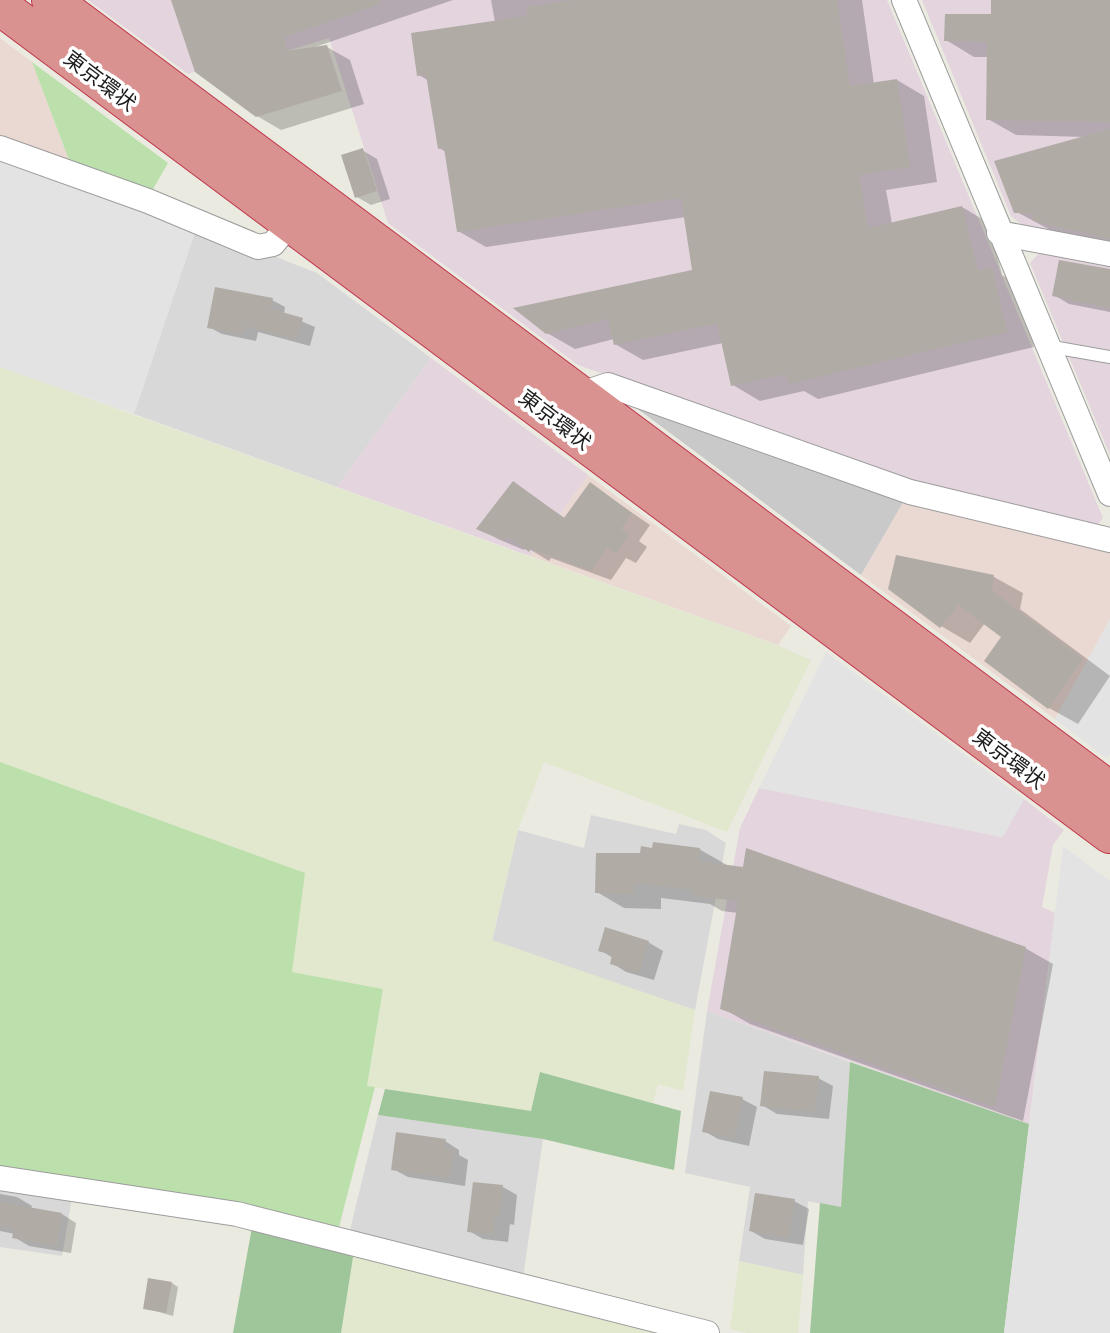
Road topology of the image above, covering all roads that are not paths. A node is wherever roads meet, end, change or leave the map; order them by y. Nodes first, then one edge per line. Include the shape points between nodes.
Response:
1 (51, 0) edge
2 (904, 0) edge
3 (0, 6) edge
4 (0, 148) edge
5 (302, 209) junction
6 (999, 233) junction
7 (1110, 254) edge
8 (1047, 346) junction
9 (1110, 357) edge
10 (578, 395) junction
11 (1110, 494) edge
12 (1110, 540) edge
13 (1110, 791) edge
14 (1110, 834) edge
15 (0, 1178) edge
16 (707, 1333) edge

1 - 5 highway, 東京環状
2 - 6 street
3 - 5 highway, 東京環状
4 - 5 street via 148,201 258,247 273,244
5 - 10 highway, 東京環状
5 - 14 highway, 東京環状
6 - 7 street
6 - 8 street
8 - 9 lane
8 - 11 street
10 - 12 street via 608,385 910,492
10 - 13 highway, 東京環状
15 - 16 street via 237,1214

